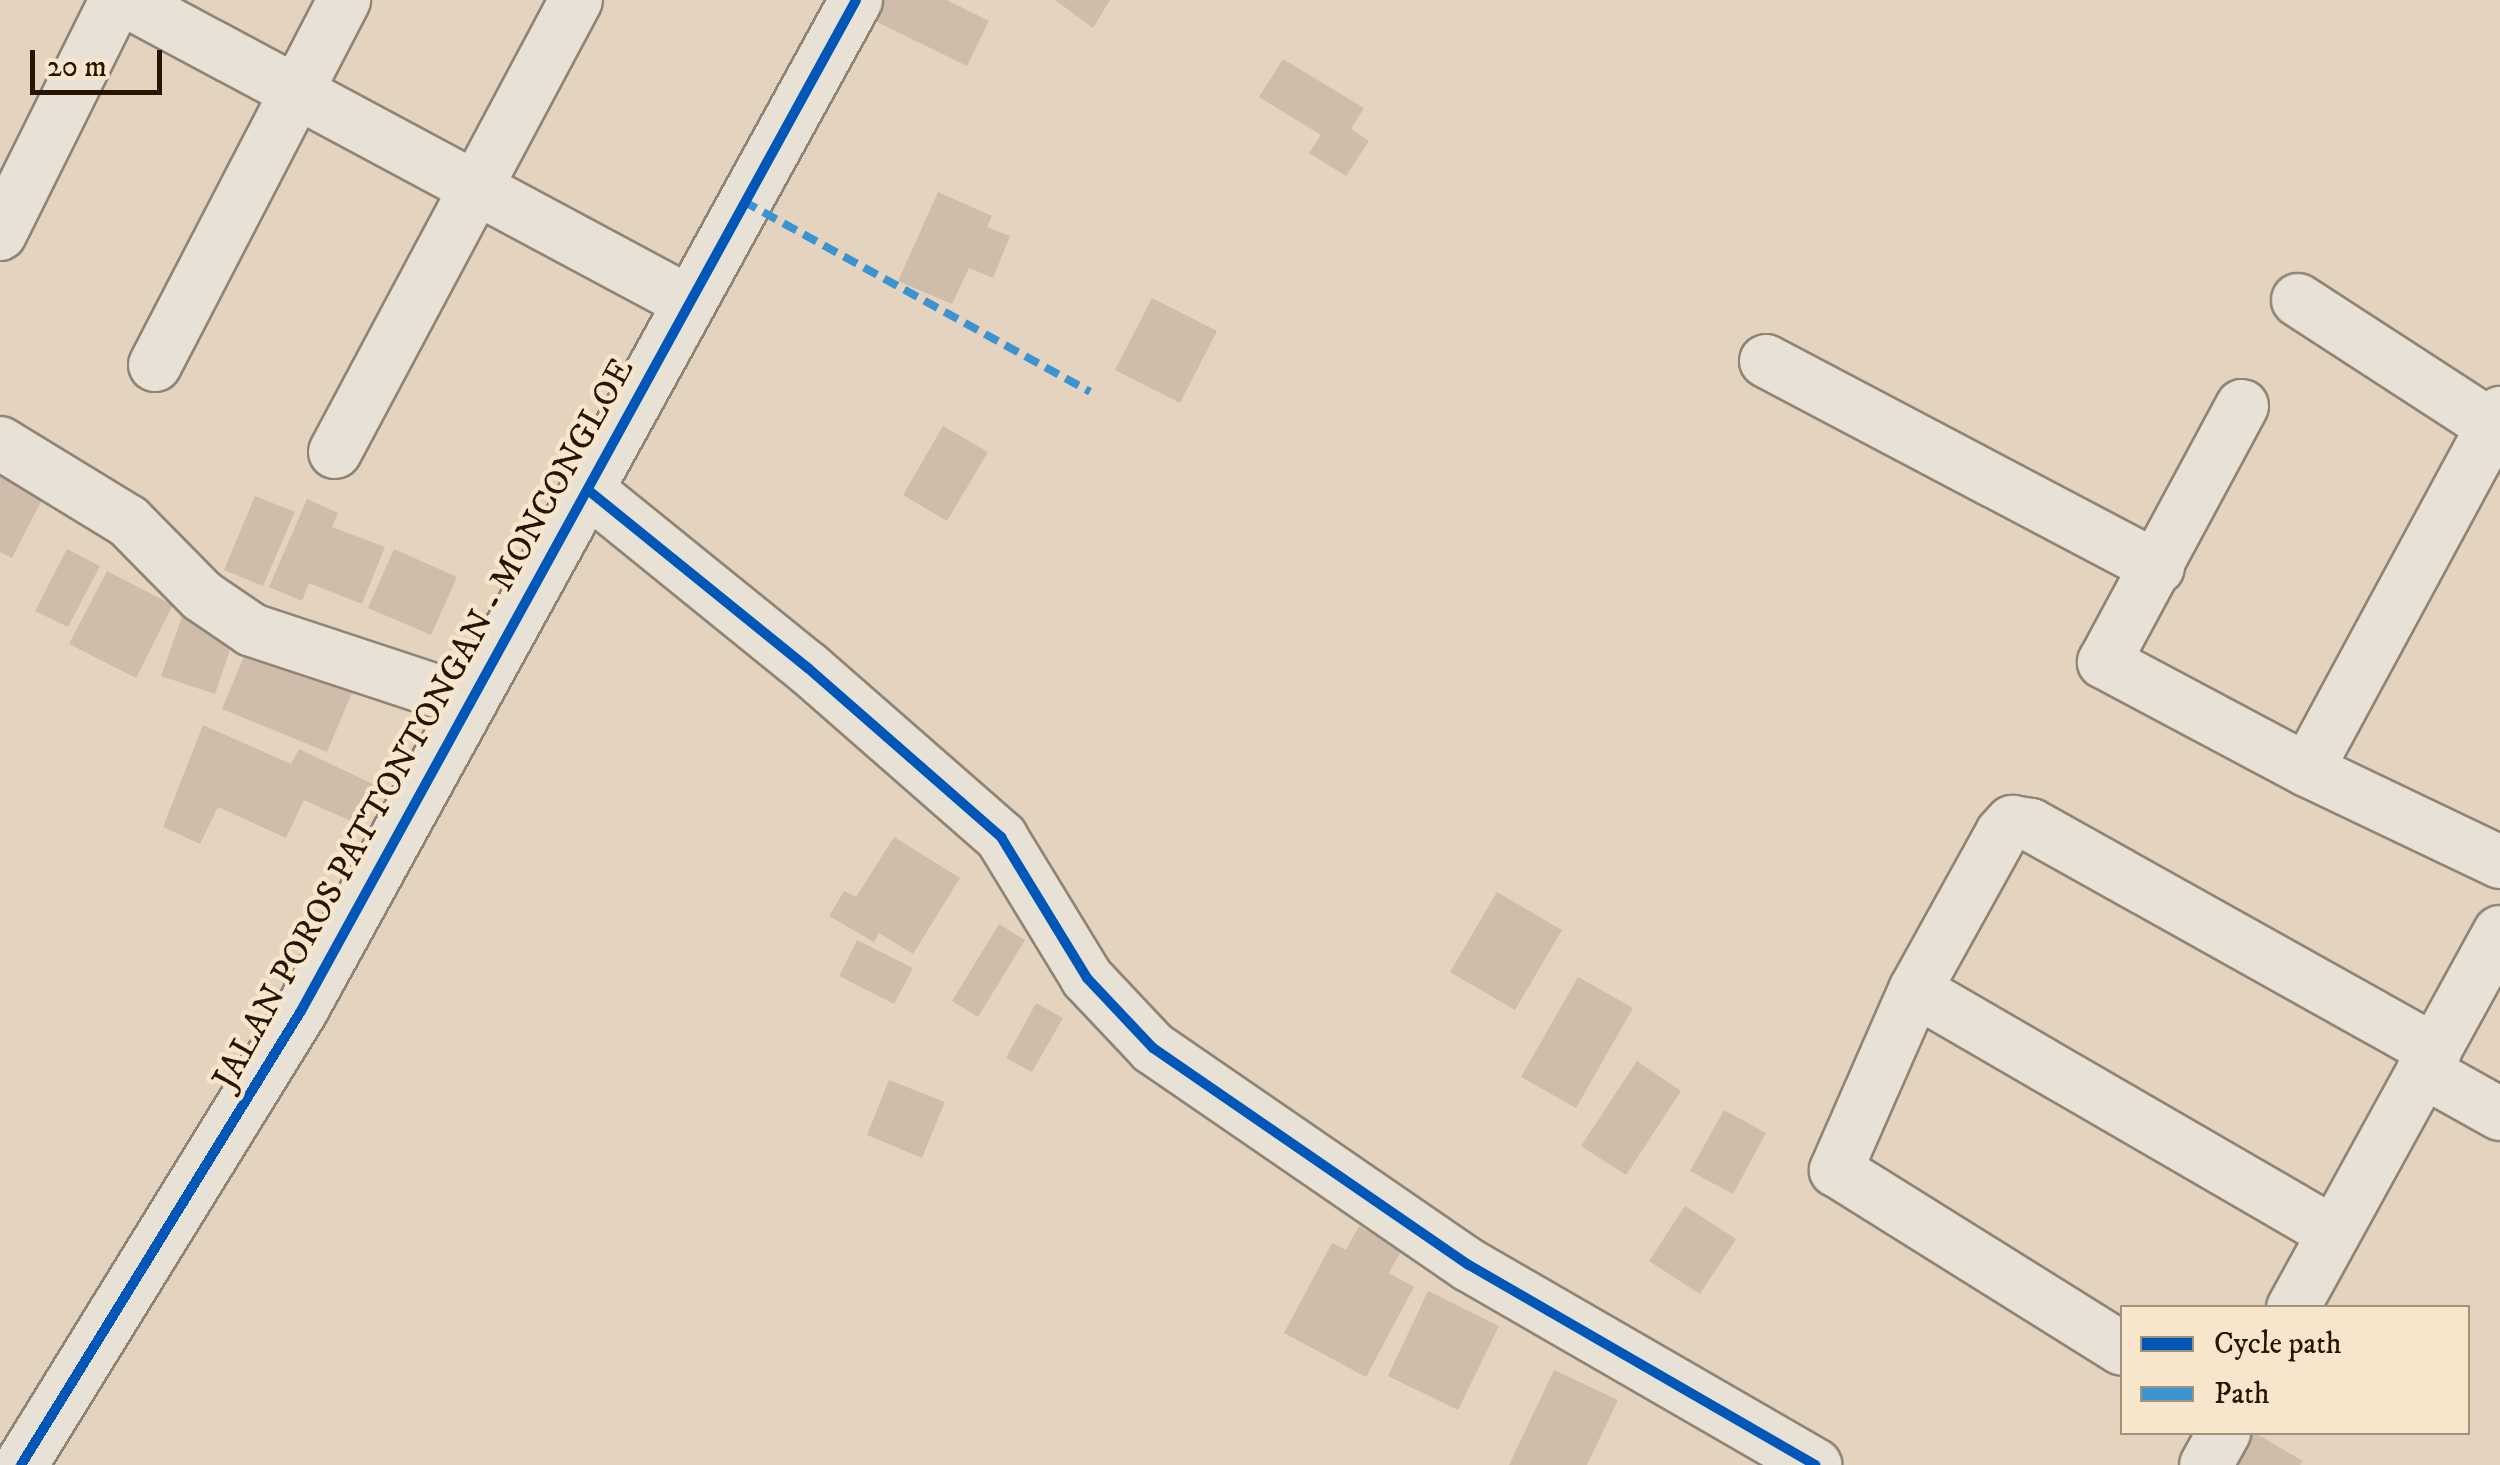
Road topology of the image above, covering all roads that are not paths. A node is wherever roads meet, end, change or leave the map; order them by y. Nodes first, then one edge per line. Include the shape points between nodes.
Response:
1 (116, 0) edge
2 (125, 0) edge
3 (344, 0) edge
4 (576, 0) edge
5 (856, 0) edge
6 (298, 93) junction
7 (477, 189) junction
8 (0, 234) edge
9 (2298, 300) dead end
10 (689, 302) junction
11 (1766, 360) dead end
12 (155, 365) dead end
13 (2242, 406) dead end
14 (2497, 424) edge
15 (0, 443) edge
16 (336, 452) dead end
17 (588, 490) junction
18 (2158, 568) junction
19 (470, 702) junction
20 (2306, 770) junction
21 (2500, 862) edge
22 (2500, 932) edge
23 (1916, 990) junction
24 (2429, 1061) junction
25 (2500, 1114) edge
26 (2334, 1233) junction
27 (2295, 1305) edge
28 (2120, 1348) edge
29 (2222, 1435) edge
30 (21, 1465) edge
31 (1816, 1465) edge
32 (2206, 1465) edge

1 - 8 street
2 - 6 street
3 - 6 street
4 - 7 street
5 - 10 street, JALAN POROS PATTONTONGAN - MONCONGLOE
6 - 7 street
6 - 12 street
7 - 10 street
7 - 16 street
9 - 14 street
10 - 17 street, JALAN POROS PATTONTONGAN - MONCONGLOE
11 - 18 street
13 - 18 street
14 - 20 street
15 - 19 street via 128,521 202,596 252,630
17 - 19 street, JALAN POROS PATTONTONGAN - MONCONGLOE
17 - 31 street via 808,668 1000,837 1087,978 1153,1048 1468,1265
18 - 20 street via 2104,662
19 - 30 street, JALAN POROS PATTONTONGAN - MONCONGLOE via 301,1011
20 - 21 street
22 - 24 street
23 - 24 street via 2012,822 2031,825
23 - 26 street
23 - 28 street via 1836,1170
24 - 25 street
24 - 26 street
26 - 27 street
29 - 32 street

